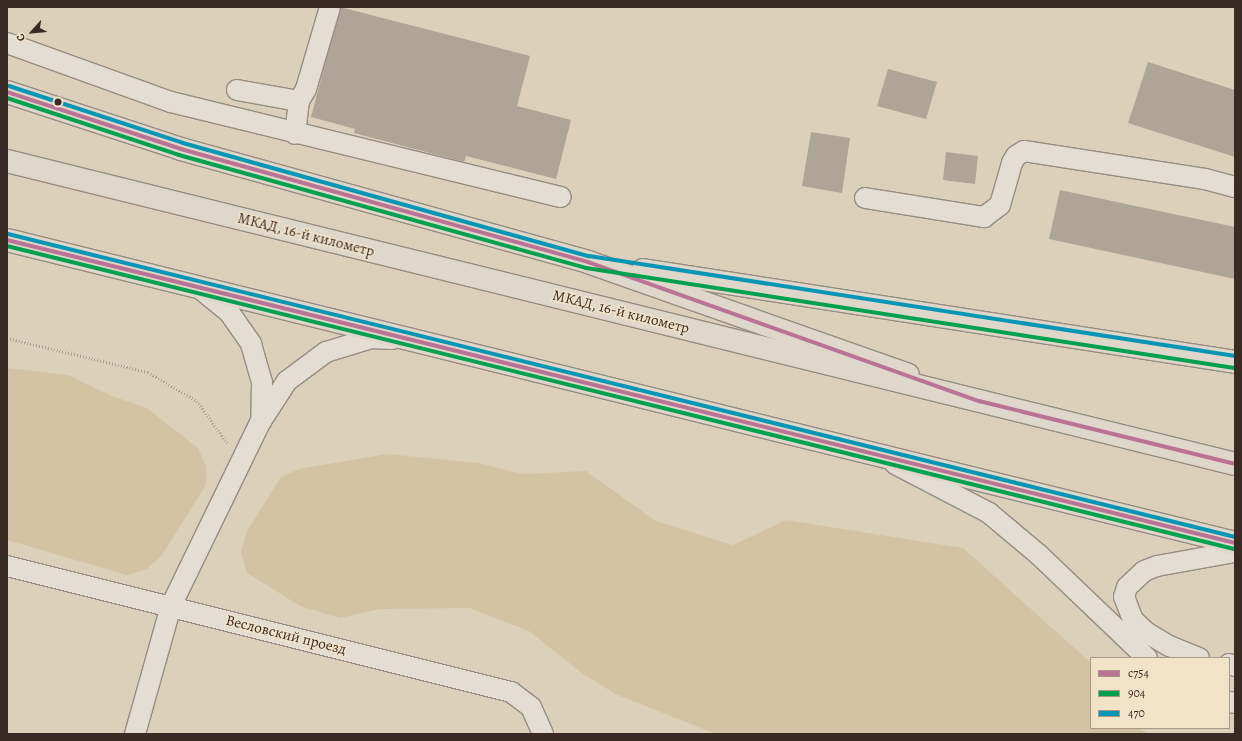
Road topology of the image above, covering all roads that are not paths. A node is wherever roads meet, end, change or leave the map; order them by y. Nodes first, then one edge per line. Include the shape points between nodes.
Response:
1 (330, 7) edge
2 (7, 43) edge
3 (237, 90) dead end
4 (7, 92) edge
5 (299, 101) junction
6 (295, 134) junction
7 (7, 161) edge
8 (1235, 187) edge
9 (561, 197) dead end
10 (865, 198) dead end
11 (7, 240) edge
12 (588, 262) junction
13 (198, 287) junction
14 (420, 341) junction
15 (1235, 362) edge
16 (978, 400) junction
17 (261, 421) junction
18 (877, 455) junction
19 (1235, 464) edge
20 (1235, 543) edge
21 (1235, 552) edge
22 (7, 566) edge
23 (171, 606) junction
24 (1146, 657) edge
25 (1196, 657) edge
26 (135, 734) edge
27 (543, 734) edge

1 - 5 street via 306,89
2 - 6 street via 171,102
3 - 5 street
4 - 12 main road via 181,149
5 - 6 street
6 - 9 street
7 - 16 main road, МКАД, 16-й километр
8 - 10 street via 1205,179 1024,151 1016,156 1012,163 1000,205 984,217
11 - 13 main road
12 - 15 main road
12 - 16 main road
13 - 14 main road
13 - 17 street via 229,312 251,344 262,382
14 - 17 street via 372,338 326,352 287,381
14 - 18 main road
16 - 19 main road, МКАД, 16-й километр
17 - 23 street
18 - 20 main road
18 - 24 street via 989,513 1038,554
21 - 25 street via 1157,566 1144,571 1127,587 1124,597 1133,620 1147,633 1169,646
22 - 23 street, Весловский проезд
23 - 26 street
23 - 27 street, Весловский проезд via 511,692 531,707

